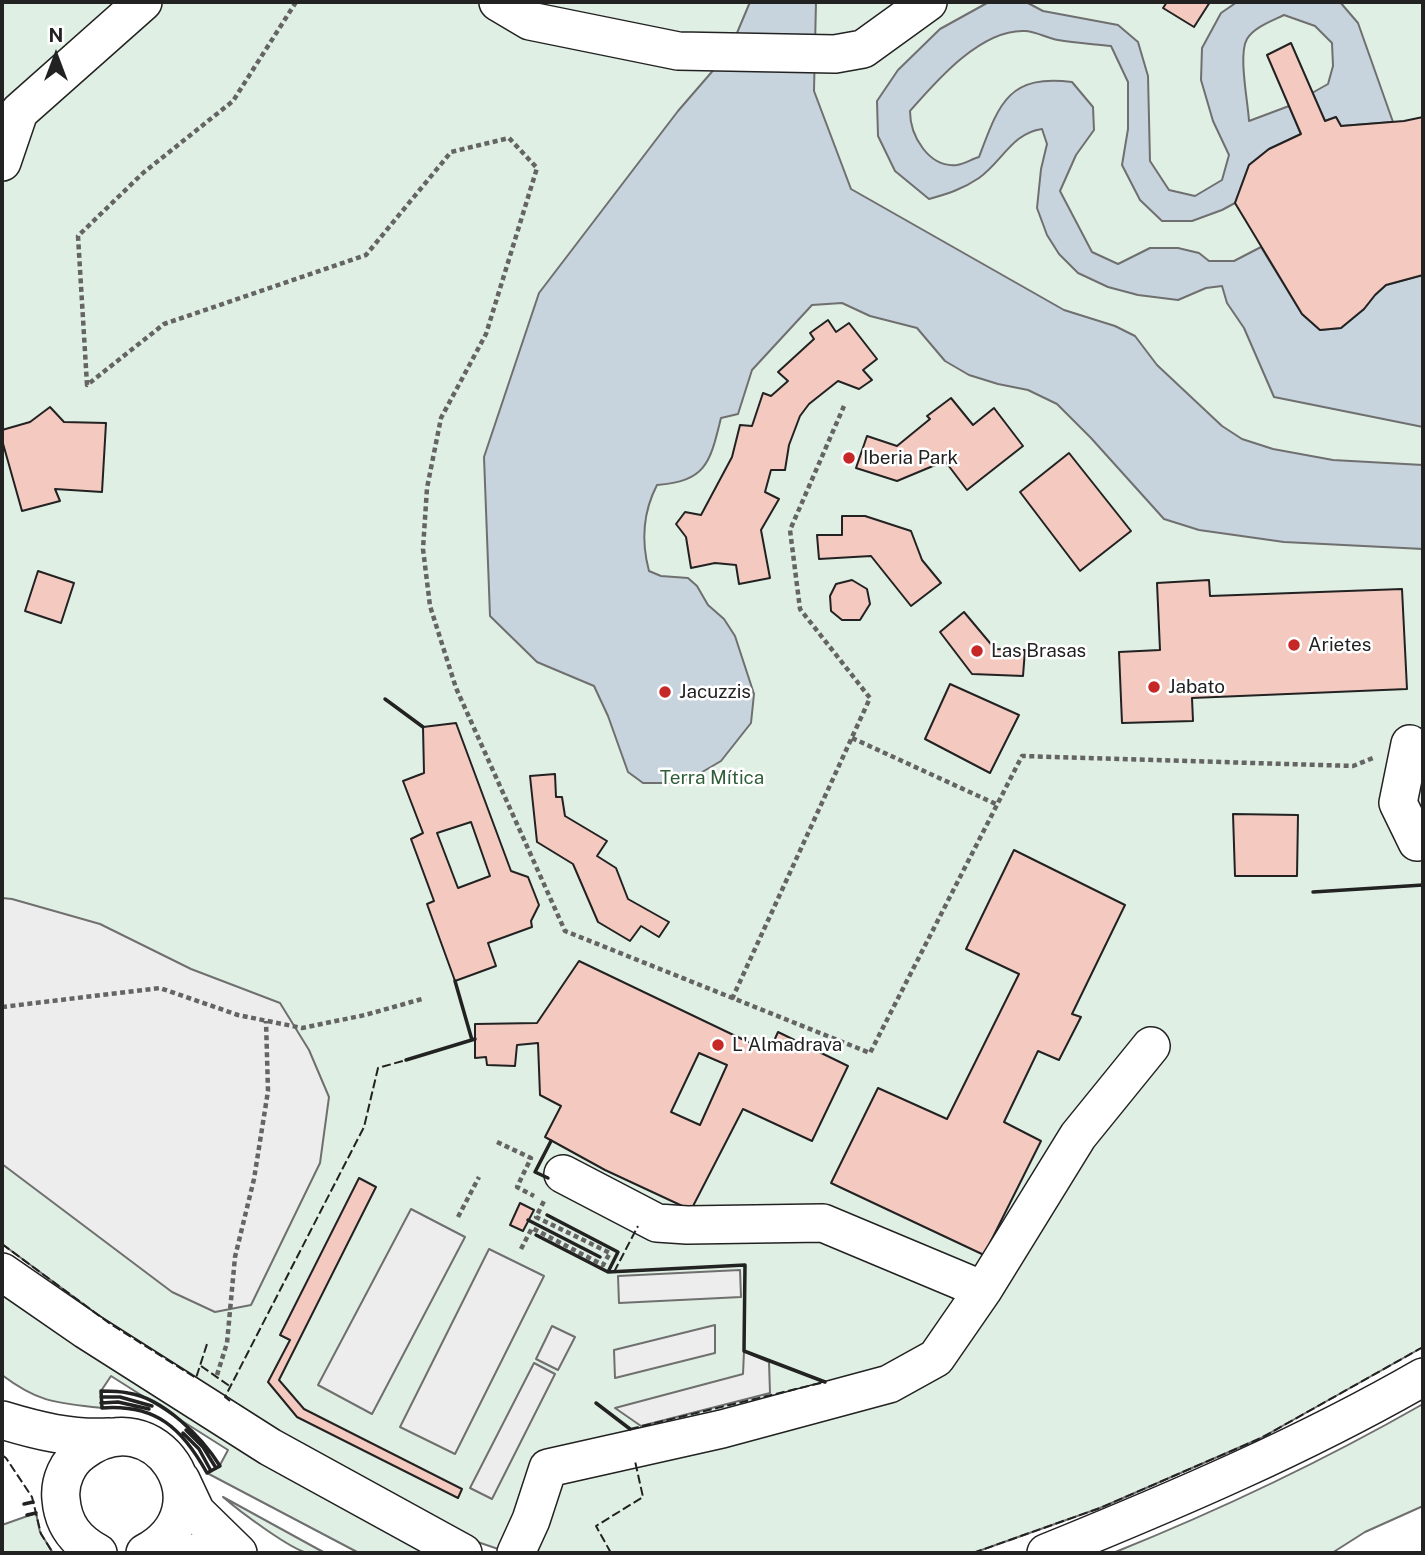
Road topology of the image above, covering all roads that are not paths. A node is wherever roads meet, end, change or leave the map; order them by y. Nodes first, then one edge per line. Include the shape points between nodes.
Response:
1 (144, 2) edge
2 (498, 2) edge
3 (928, 2) edge
4 (2, 162) edge
5 (1410, 744) road end
6 (1423, 841) edge
7 (1151, 1046) dead end
8 (563, 1174) dead end
9 (2, 1272) edge
10 (983, 1290) junction
11 (1423, 1377) edge
12 (2, 1423) edge
13 (113, 1437) junction
14 (181, 1480) junction
15 (60, 1493) junction
16 (99, 1553) edge
17 (146, 1553) edge
18 (200, 1553) edge
19 (238, 1553) edge
20 (463, 1553) edge
21 (516, 1553) edge
22 (1045, 1553) edge

1 - 4 street via 19,112
2 - 3 street via 530,21 678,51 835,54 863,49
5 - 6 street via 1398,803 1417,842
7 - 10 street via 1078,1136
8 - 10 street via 657,1223 823,1223
9 - 20 street via 270,1447
10 - 21 street via 936,1358 889,1384 722,1429 548,1468
11 - 22 street via 1178,1500
12 - 13 street via 73,1438
12 - 15 street
13 - 14 street via 135,1437 155,1446 171,1461
13 - 15 street via 93,1443 76,1457 65,1473
14 - 17 street via 180,1517 159,1546
14 - 19 street via 196,1512
15 - 16 street via 62,1513 71,1531 84,1546
17 - 18 street

